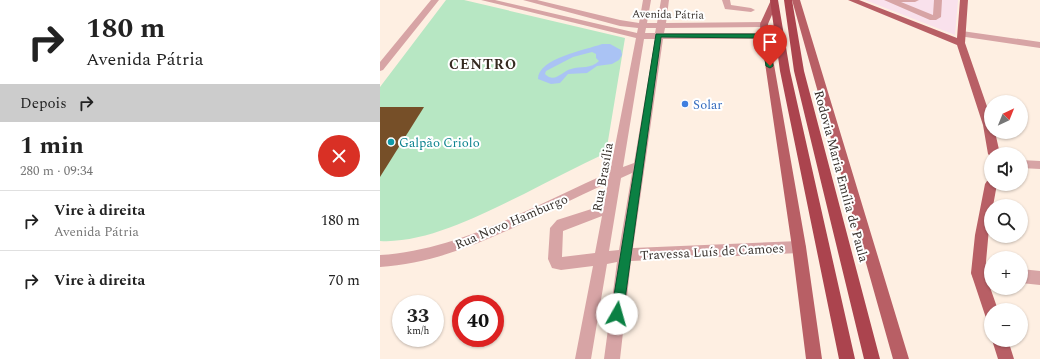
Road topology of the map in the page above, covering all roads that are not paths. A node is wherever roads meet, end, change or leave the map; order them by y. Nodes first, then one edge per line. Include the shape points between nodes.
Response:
1 (435, 0) edge
2 (485, 0) edge
3 (527, 0) edge
4 (647, 0) edge
5 (664, 0) edge
6 (726, 0) edge
7 (750, 0) edge
8 (788, 0) edge
9 (796, 0) edge
10 (853, 0) edge
11 (915, 0) edge
12 (938, 0) edge
13 (964, 0) edge
14 (538, 1) edge
15 (774, 1) edge
16 (891, 1) edge
17 (751, 10) junction
18 (532, 11) junction
19 (884, 13) junction
20 (764, 30) junction
21 (641, 31) junction
22 (659, 31) junction
23 (961, 39) junction
24 (1040, 45) edge
25 (380, 68) edge
26 (993, 147) edge
27 (1028, 164) edge
28 (1040, 165) edge
29 (638, 166) junction
30 (617, 174) junction
31 (990, 191) edge
32 (611, 208) junction
33 (799, 247) junction
34 (625, 255) junction
35 (602, 259) junction
36 (984, 260) edge
37 (380, 261) edge
38 (1028, 277) edge
39 (1040, 278) edge
40 (1002, 347) edge
41 (583, 359) edge
42 (612, 359) edge
43 (814, 359) edge
44 (847, 359) edge
45 (872, 359) edge
46 (901, 359) edge
47 (1006, 359) edge

1 - 25 street
2 - 18 street, Avenida Pátria
3 - 14 street, Avenida Pátria
4 - 21 street, Rua Brasília
5 - 22 street
6 - 17 street via 728,7
7 - 17 street
8 - 45 highway, Rodovia Maria Emília de Paula via 798,71
9 - 46 main road
10 - 19 main road
11 - 16 street
12 - 16 street via 937,17 934,18
13 - 23 main road
14 - 18 street
14 - 21 street, Avenida Pátria
15 - 20 main road
15 - 44 highway via 785,71
16 - 19 street
17 - 20 street
18 - 21 street, Avenida Pátria
19 - 23 main road
20 - 22 street, Avenida Pátria
20 - 33 main road
21 - 22 street, Avenida Pátria
21 - 30 street, Rua Brasília
22 - 29 street
23 - 24 street
23 - 26 main road
27 - 28 street
29 - 30 street, Rua Novo Hamburgo
29 - 34 street
30 - 32 street, Rua Brasília
30 - 37 street, Rua Novo Hamburgo via 506,226 444,249 417,257
31 - 36 main road via 982,235
32 - 35 street, Rua Brasília
32 - 35 street, Travessa Luís de Camoes via 562,224 556,232 557,263
33 - 34 street, Travessa Luís de Camoes
33 - 43 main road
34 - 35 street, Travessa Luís de Camoes
34 - 42 street
35 - 41 street, Rua Brasília
38 - 39 street
40 - 47 main road

